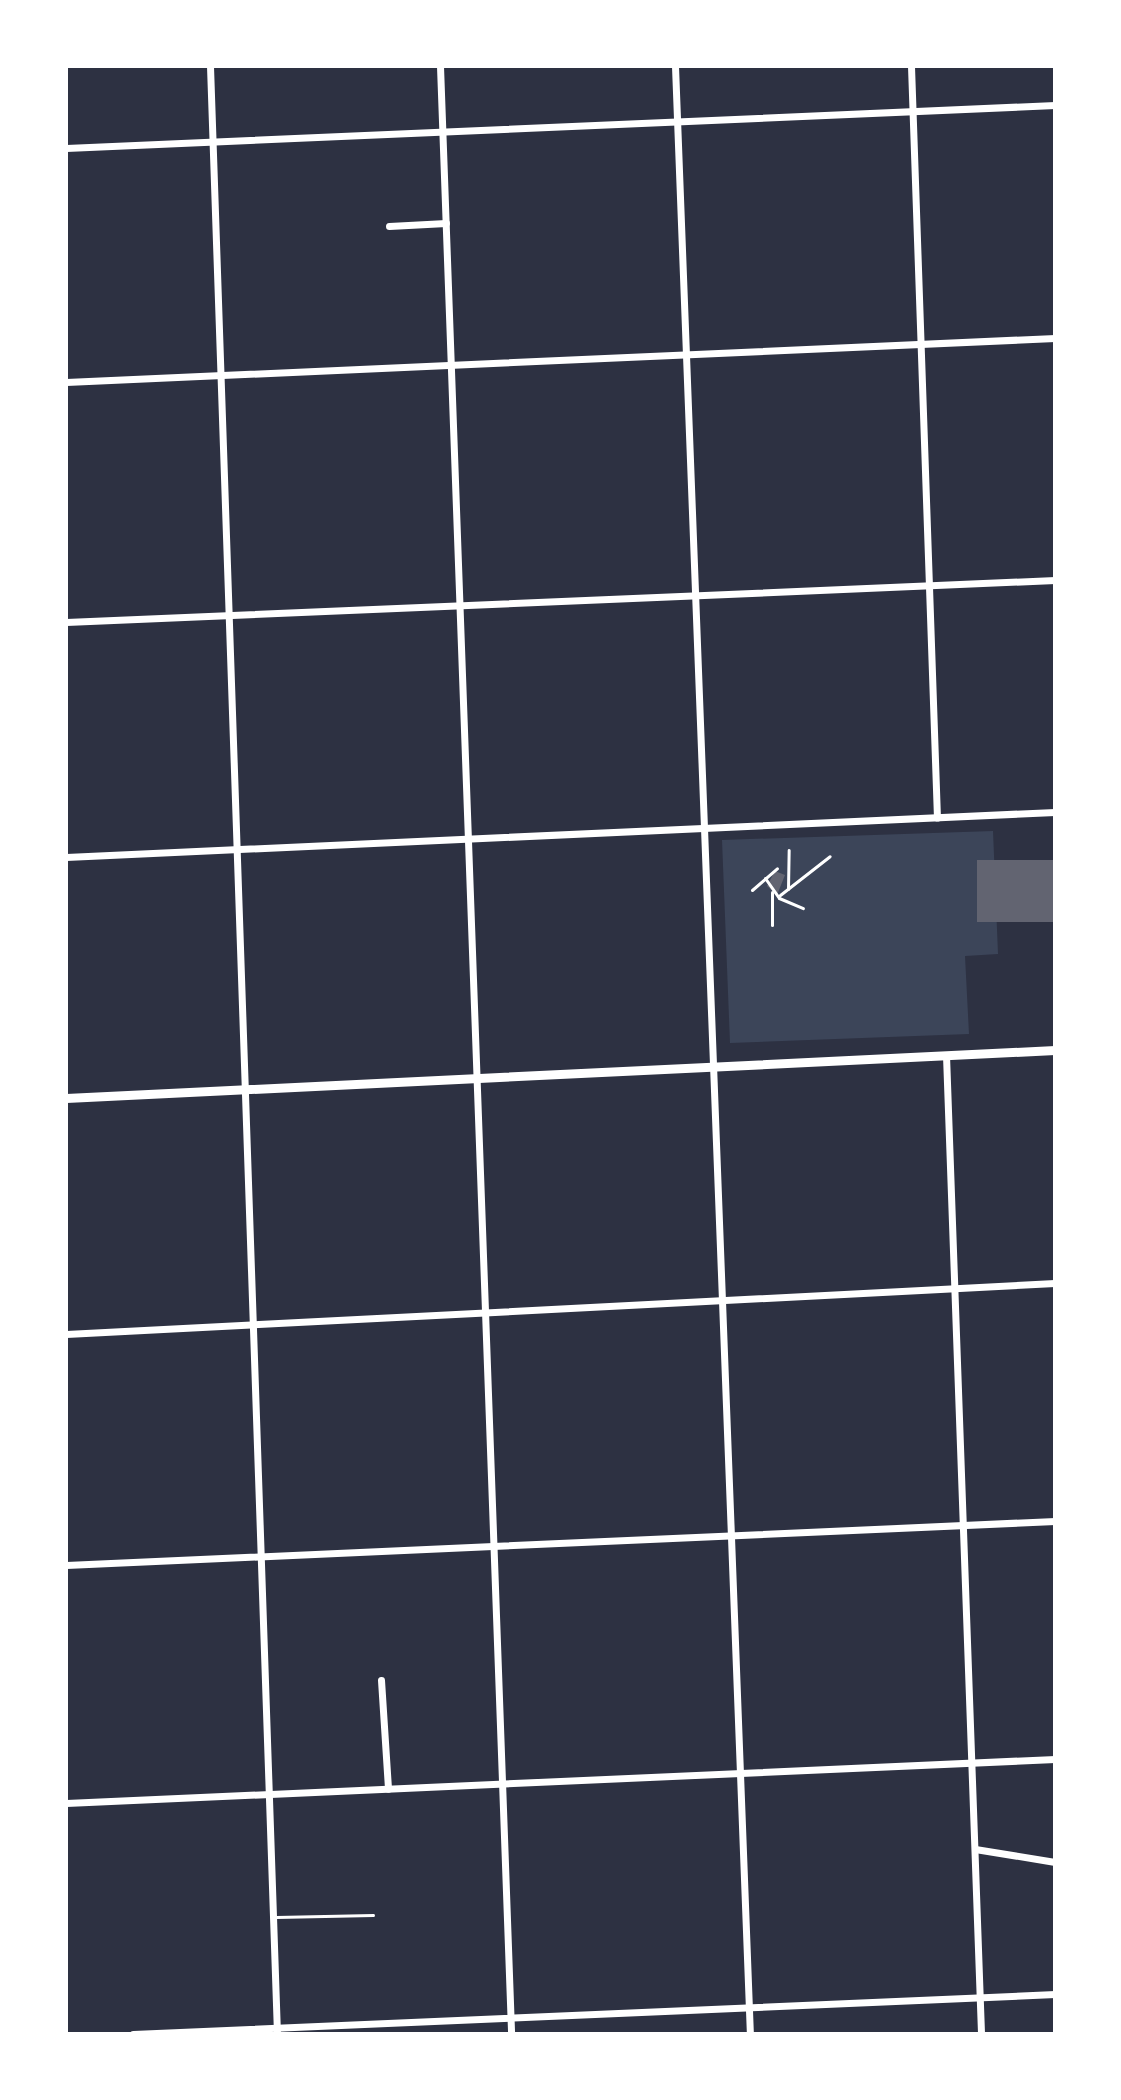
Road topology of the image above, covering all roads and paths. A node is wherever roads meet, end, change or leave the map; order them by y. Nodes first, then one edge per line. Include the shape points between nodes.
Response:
1 (210, 66) edge
2 (440, 66) edge
3 (675, 66) edge
4 (911, 66) edge
5 (1055, 105) edge
6 (913, 111) junction
7 (677, 121) junction
8 (443, 131) junction
9 (213, 142) junction
10 (66, 148) edge
11 (446, 223) junction
12 (389, 226) dead end
13 (1055, 338) edge
14 (920, 345) junction
15 (686, 355) junction
16 (451, 365) junction
17 (220, 375) junction
18 (66, 382) edge
19 (1055, 580) edge
20 (931, 585) junction
21 (697, 595) junction
22 (462, 605) junction
23 (228, 615) junction
24 (66, 622) edge
25 (1055, 812) edge
26 (937, 818) junction
27 (705, 828) junction
28 (469, 839) junction
29 (236, 850) junction
30 (789, 850) dead end
31 (830, 856) dead end
32 (66, 857) edge
33 (777, 868) dead end
34 (765, 878) junction
35 (788, 889) junction
36 (752, 890) dead end
37 (772, 892) junction
38 (780, 895) junction
39 (803, 908) dead end
40 (772, 925) dead end
41 (1055, 1050) edge
42 (946, 1055) junction
43 (714, 1066) junction
44 (478, 1078) junction
45 (244, 1090) junction
46 (66, 1098) edge
47 (1055, 1283) edge
48 (955, 1289) junction
49 (723, 1303) junction
50 (487, 1313) junction
51 (251, 1324) junction
52 (66, 1334) edge
53 (1055, 1521) edge
54 (964, 1526) junction
55 (733, 1535) junction
56 (496, 1546) junction
57 (259, 1556) junction
58 (66, 1565) edge
59 (381, 1680) dead end
60 (1055, 1759) edge
61 (972, 1763) junction
62 (739, 1773) junction
63 (501, 1787) junction
64 (388, 1789) junction
65 (267, 1793) junction
66 (66, 1803) edge
67 (975, 1849) junction
68 (1055, 1862) edge
69 (373, 1915) dead end
70 (272, 1917) junction
71 (1055, 1994) edge
72 (979, 1999) junction
73 (749, 2009) junction
74 (510, 2020) junction
75 (277, 2031) edge
76 (133, 2034) edge
77 (511, 2034) edge
78 (750, 2034) edge
79 (981, 2034) edge

1 - 9 street
2 - 8 street
3 - 7 street
4 - 6 street
5 - 6 street
6 - 7 street
6 - 14 street
7 - 8 street
7 - 15 street
8 - 9 street
8 - 11 street
9 - 10 street
9 - 17 street
11 - 12 street
11 - 16 street
13 - 14 street
14 - 15 street
14 - 20 street
15 - 16 street
15 - 21 street
16 - 17 street
16 - 22 street
17 - 18 street
17 - 23 street
19 - 20 street
20 - 21 street
20 - 26 street
21 - 22 street
21 - 27 street
22 - 23 street
22 - 28 street
23 - 24 street
23 - 29 street
25 - 26 street
26 - 27 street
27 - 28 street
27 - 43 street
28 - 29 street
28 - 44 street
29 - 32 street
29 - 45 street
30 - 35 path
31 - 35 path
33 - 34 path
34 - 36 path
34 - 37 path
35 - 38 path
37 - 38 path
37 - 40 path
38 - 39 path
41 - 42 street
42 - 43 street
42 - 48 street
43 - 44 street
43 - 49 street
44 - 45 street
44 - 50 street
45 - 46 street
45 - 51 street
47 - 48 street
48 - 49 street
48 - 54 street
49 - 50 street
49 - 55 street
50 - 51 street
50 - 56 street
51 - 52 street
51 - 57 street
53 - 54 street
54 - 55 street
54 - 61 street
55 - 56 street
55 - 62 street
56 - 57 street
56 - 63 street
57 - 58 street
57 - 65 street
59 - 64 street
60 - 61 street
61 - 62 street
61 - 67 street
62 - 63 street
62 - 73 street
63 - 64 street
63 - 74 street
64 - 65 street
65 - 66 street
65 - 70 street
67 - 68 street
67 - 72 street
69 - 70 lane
70 - 75 street
71 - 72 street
72 - 73 street
72 - 79 street
73 - 74 street
73 - 78 street
74 - 75 street
74 - 77 street
75 - 76 street

